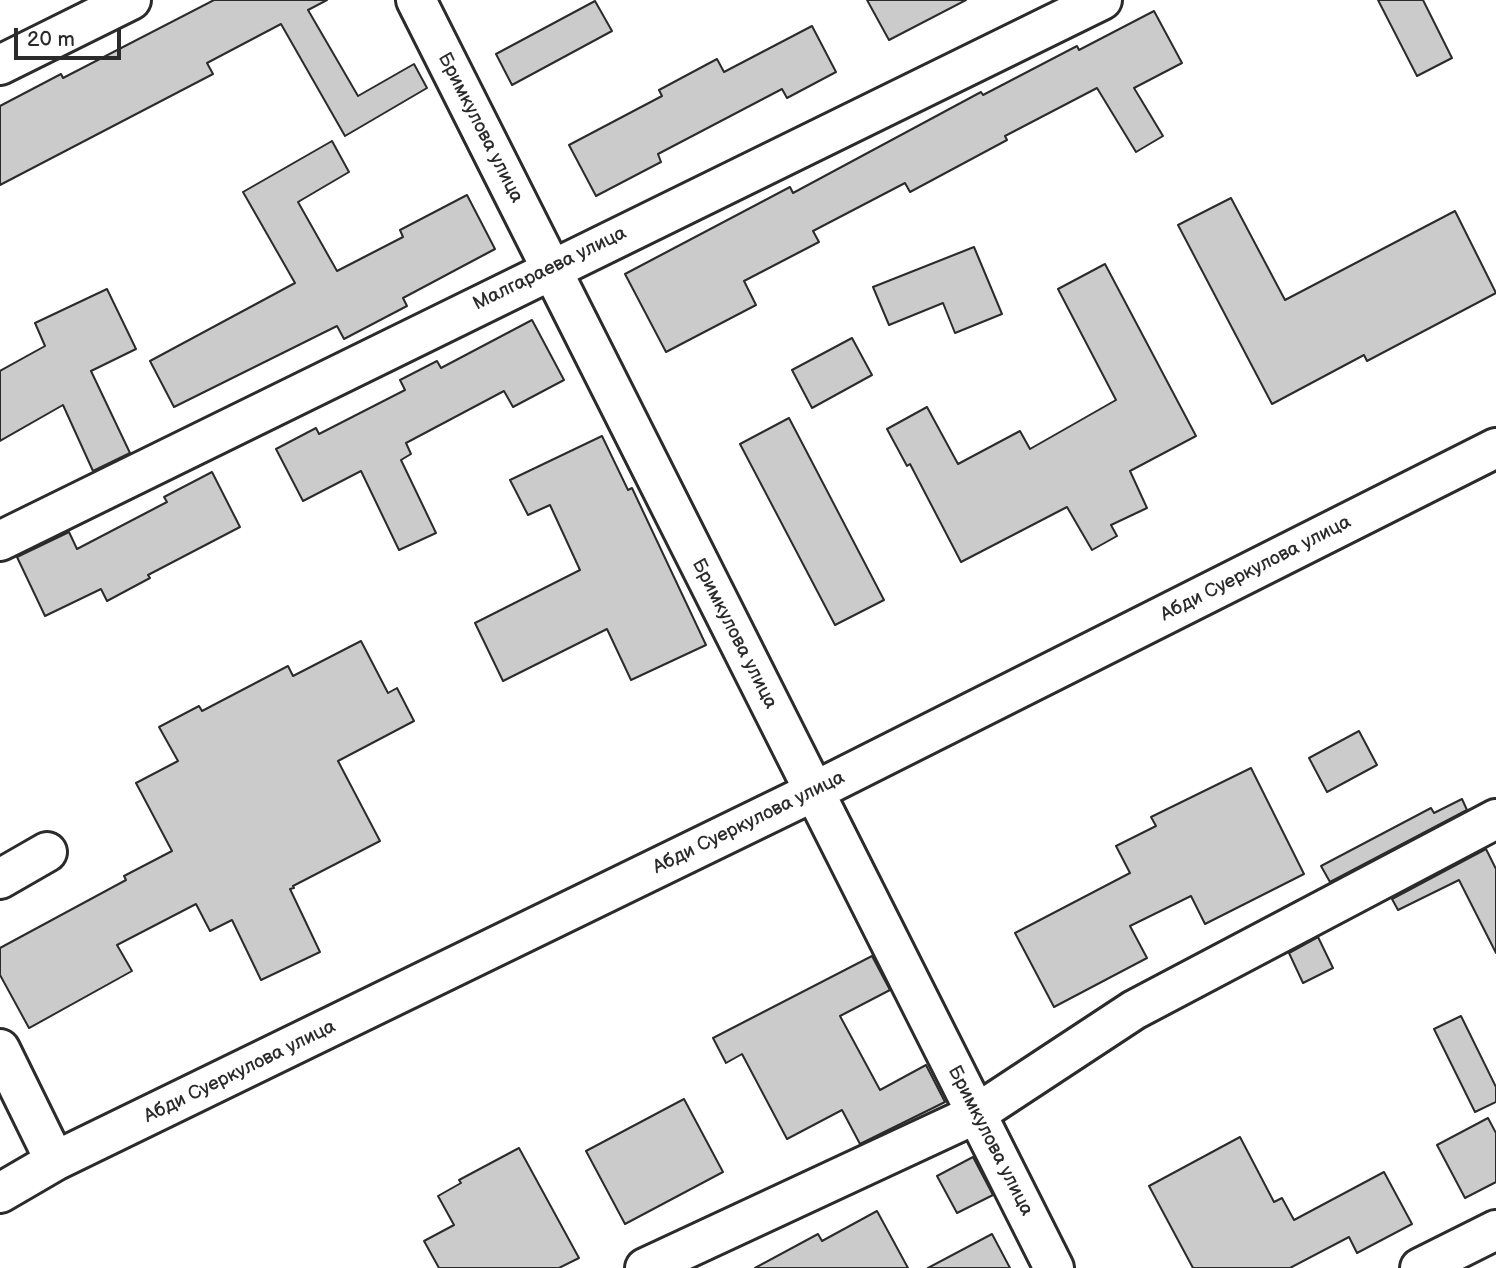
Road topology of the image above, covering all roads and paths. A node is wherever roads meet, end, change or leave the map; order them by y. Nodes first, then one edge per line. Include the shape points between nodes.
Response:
1 (131, 0) edge
2 (416, 0) edge
3 (1102, 0) edge
4 (0, 65) edge
5 (551, 269) junction
6 (1496, 448) edge
7 (0, 541) edge
8 (813, 792) junction
9 (1496, 819) edge
10 (47, 852) dead end
11 (0, 879) edge
12 (0, 1049) edge
13 (976, 1114) junction
14 (55, 1161) junction
15 (0, 1193) edge
16 (1496, 1230) edge
17 (645, 1268) edge
18 (1054, 1268) edge
19 (1420, 1268) edge

1 - 4 street
2 - 5 street, Бримкулова улица
3 - 5 street, Малгараева улица
5 - 7 street, Малгараева улица
5 - 8 street, Бримкулова улица
6 - 8 street, Абди Суеркулова улица
8 - 13 street, Бримкулова улица
8 - 14 street, Абди Суеркулова улица
9 - 13 street via 1134,1010
10 - 11 street
12 - 14 street
13 - 17 street
13 - 18 street, Бримкулова улица
14 - 15 street, Абди Суеркулова улица
16 - 19 street

